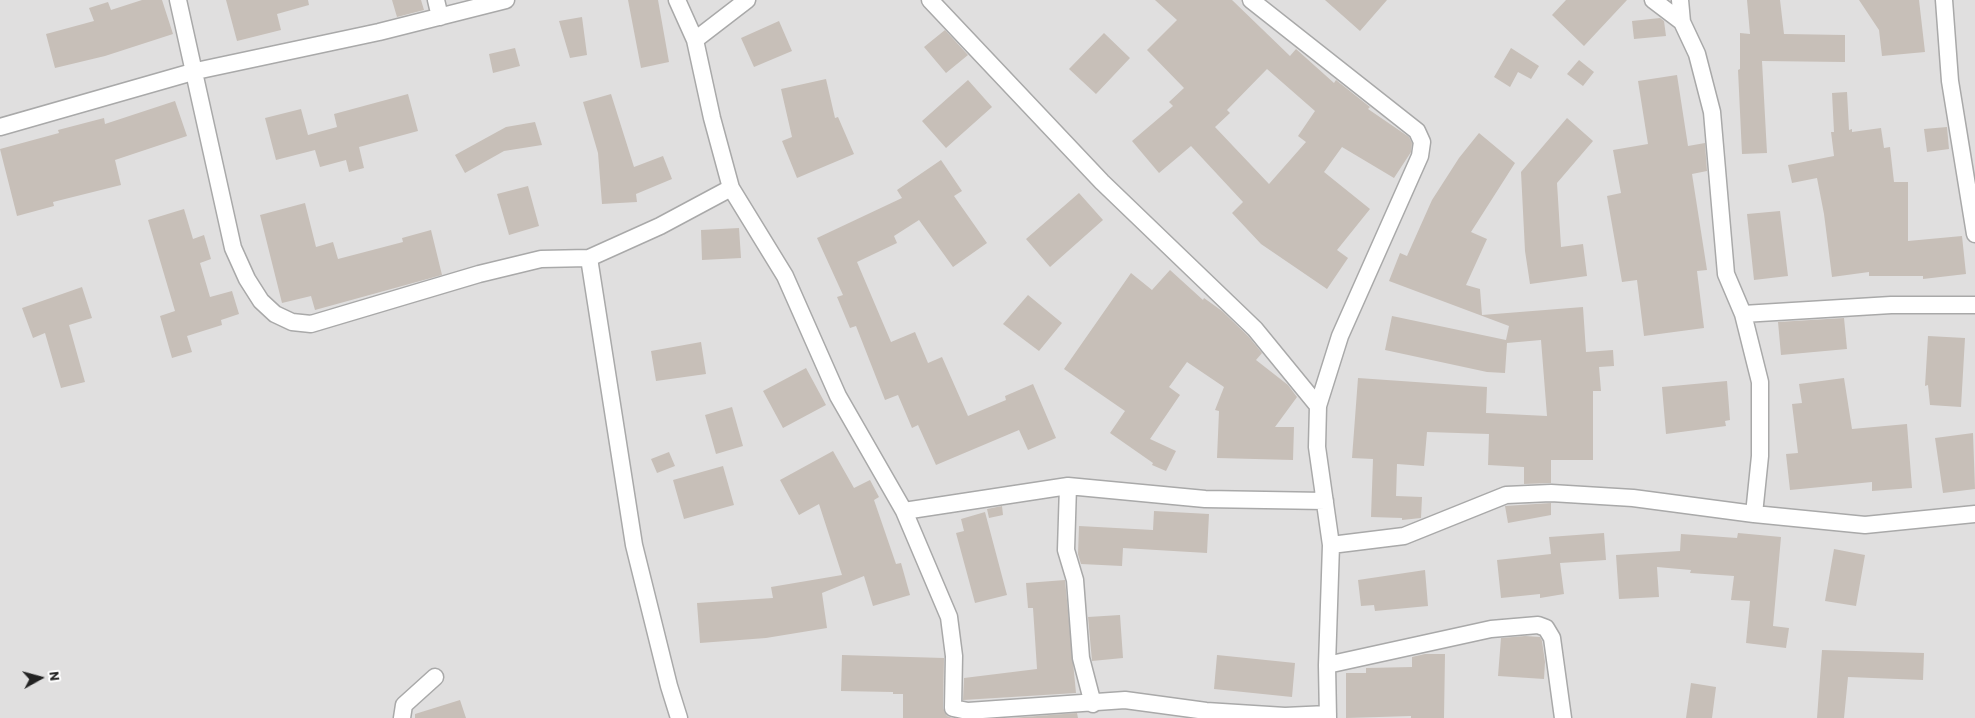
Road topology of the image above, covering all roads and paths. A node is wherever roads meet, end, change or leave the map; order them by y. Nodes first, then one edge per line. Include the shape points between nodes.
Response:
1 (178, 0) edge
2 (436, 0) edge
3 (506, 0) edge
4 (677, 0) edge
5 (747, 0) edge
6 (930, 0) edge
7 (1251, 0) edge
8 (1652, 0) edge
9 (1680, 0) edge
10 (1944, 0) edge
11 (440, 17) junction
12 (1682, 22) junction
13 (695, 40) junction
14 (196, 71) junction
15 (0, 126) edge
16 (731, 188) junction
17 (1975, 234) edge
18 (589, 258) junction
19 (1975, 305) edge
20 (1743, 314) junction
21 (1318, 406) junction
22 (1068, 486) junction
23 (1325, 501) junction
24 (904, 511) junction
25 (1754, 514) junction
26 (1975, 514) edge
27 (1331, 545) junction
28 (1327, 665) junction
29 (435, 677) dead end
30 (1092, 704) junction
31 (1328, 716) edge
32 (402, 718) edge
33 (679, 718) edge
34 (1563, 718) edge

1 - 14 street
2 - 11 street
3 - 11 street
4 - 13 street
5 - 13 street
6 - 21 street via 1102,182 1255,329
7 - 21 street via 1417,131 1422,142 1420,156 1340,336
8 - 12 street
9 - 12 street
10 - 17 street via 1950,81
11 - 14 street
12 - 20 street via 1697,54 1712,112 1726,274
13 - 16 street
14 - 15 street
14 - 18 street via 233,248 247,279 261,301 275,314 292,322 311,324 514,265 541,259
16 - 18 street via 660,226
16 - 24 street via 785,276 838,396
18 - 33 street via 634,545
19 - 20 street via 1891,305
20 - 25 street via 1760,382 1760,456
21 - 23 street via 1317,447
22 - 23 street via 1205,498
22 - 24 street
22 - 30 street via 1066,550 1075,580 1081,658
23 - 27 street
24 - 30 street via 949,617 954,656 953,708 968,711
25 - 26 street via 1866,525
25 - 27 street via 1633,498 1551,493 1506,495 1404,536
27 - 28 street
28 - 31 street
28 - 34 street via 1491,629 1538,625 1546,628 1552,638
29 - 32 street via 404,705
30 - 31 street via 1125,700 1206,711

